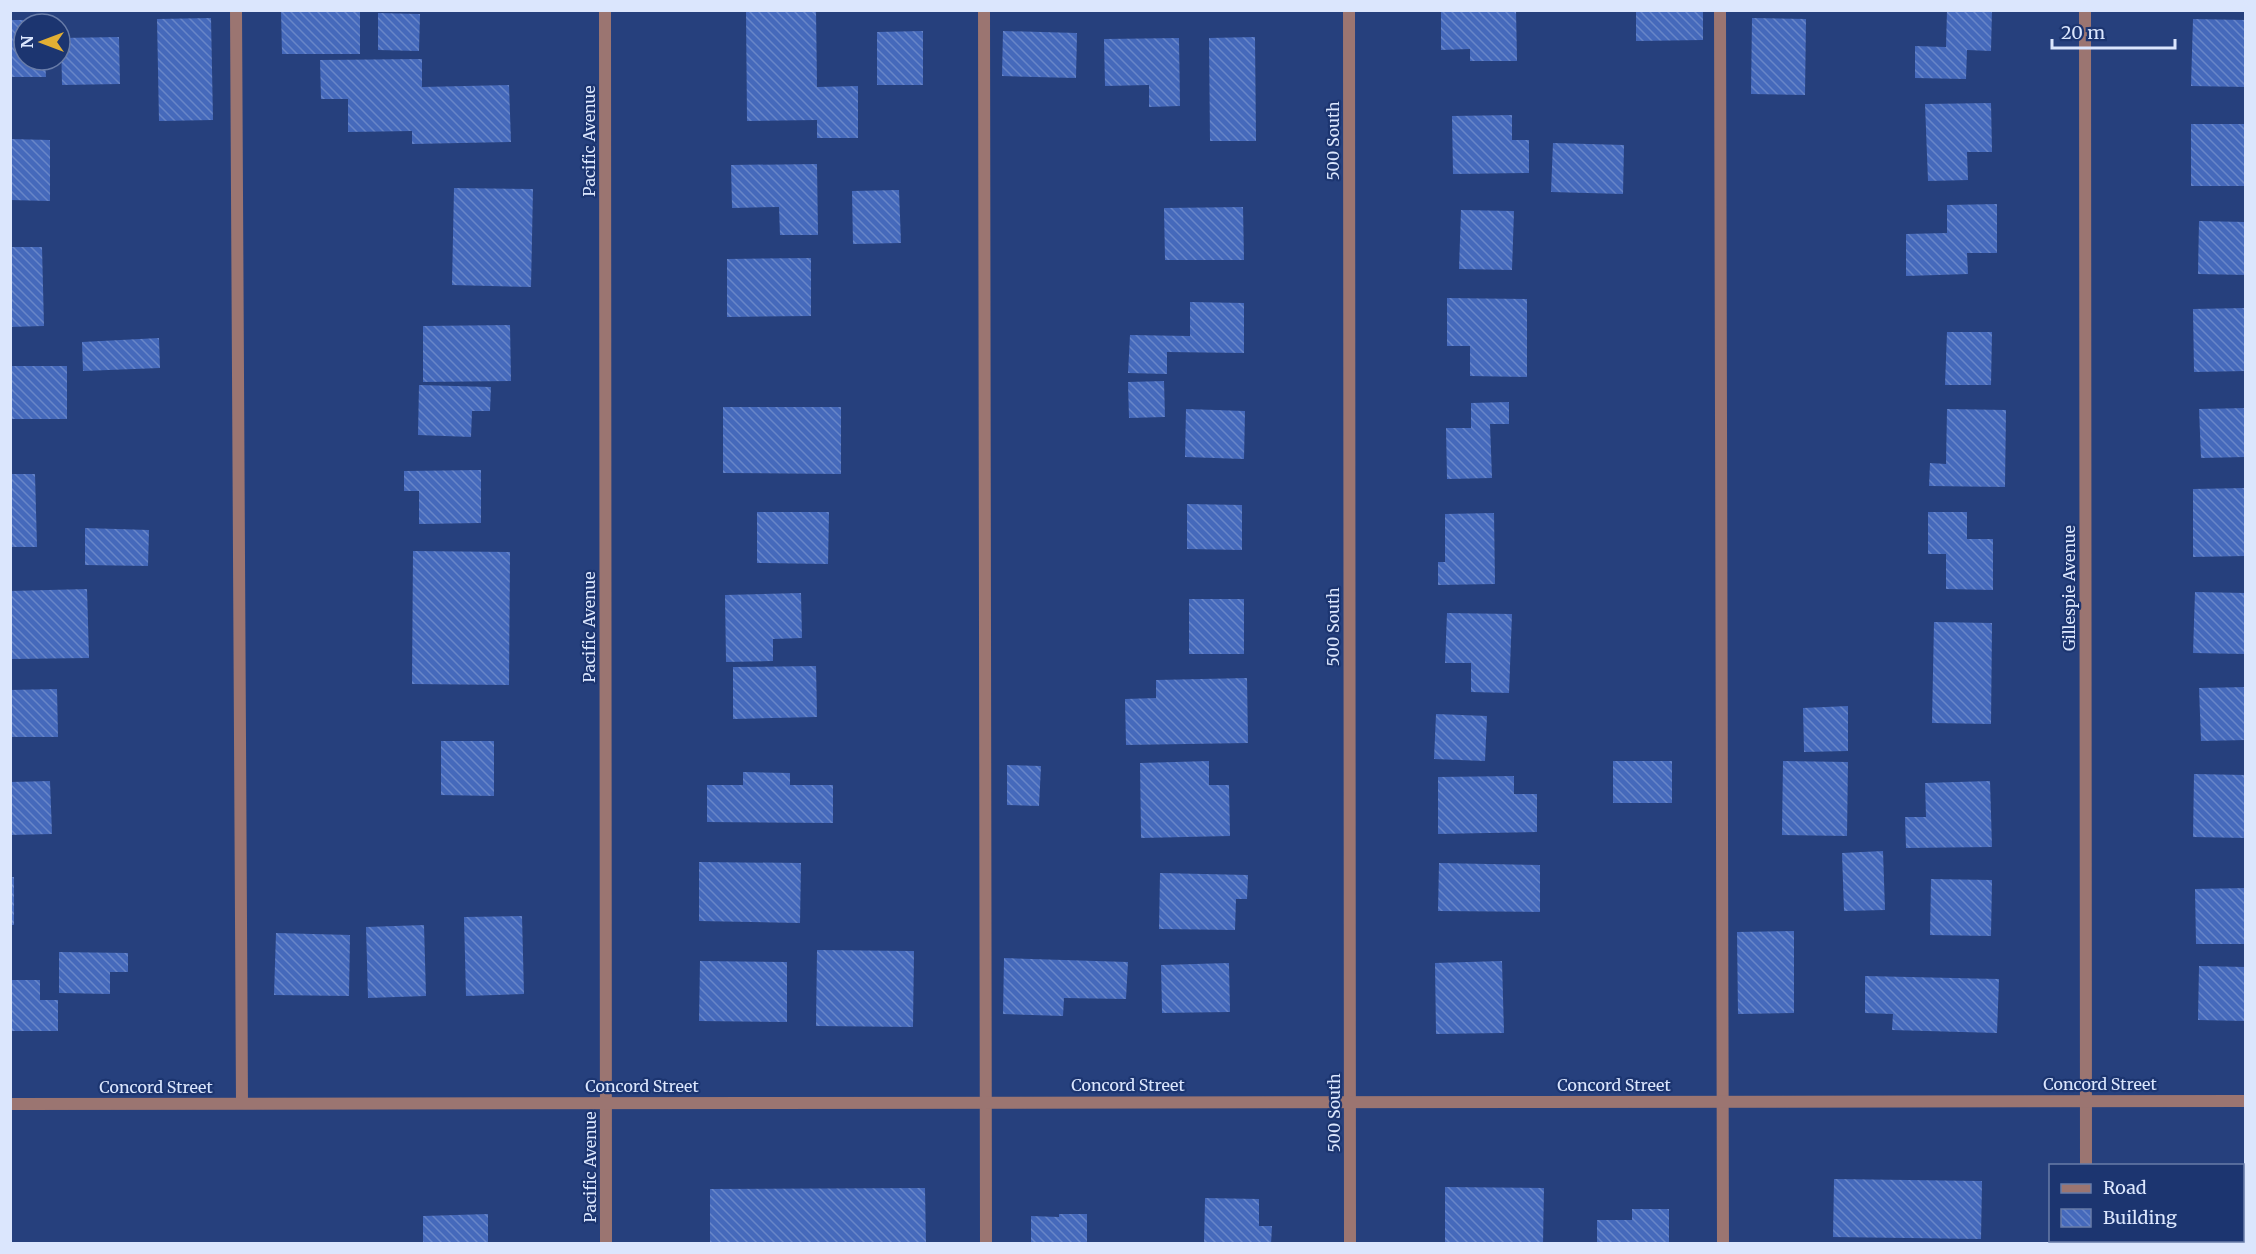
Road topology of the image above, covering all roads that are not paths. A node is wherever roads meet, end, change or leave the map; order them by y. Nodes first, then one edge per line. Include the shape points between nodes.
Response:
1 (236, 10) edge
2 (605, 10) edge
3 (984, 10) edge
4 (1349, 10) edge
5 (1720, 10) edge
6 (2085, 10) edge
7 (1723, 1101) junction
8 (2086, 1101) junction
9 (2246, 1101) edge
10 (986, 1102) junction
11 (1350, 1102) junction
12 (242, 1103) junction
13 (606, 1103) junction
14 (10, 1104) edge
15 (2086, 1164) edge
16 (606, 1244) edge
17 (986, 1244) edge
18 (1350, 1244) edge
19 (1723, 1244) edge

1 - 12 street
2 - 13 street, Pacific Avenue
3 - 10 street
4 - 11 street, 500 South
5 - 7 street
6 - 8 street, Gillespie Avenue
7 - 8 street, Concord Street
7 - 11 street, Concord Street
7 - 19 street
8 - 9 street, Concord Street
8 - 15 street, Gillespie Avenue
10 - 11 street, Concord Street
10 - 13 street, Concord Street
10 - 17 street
11 - 18 street, 500 South
12 - 13 street, Concord Street
12 - 14 street, Concord Street
13 - 16 street, Pacific Avenue

